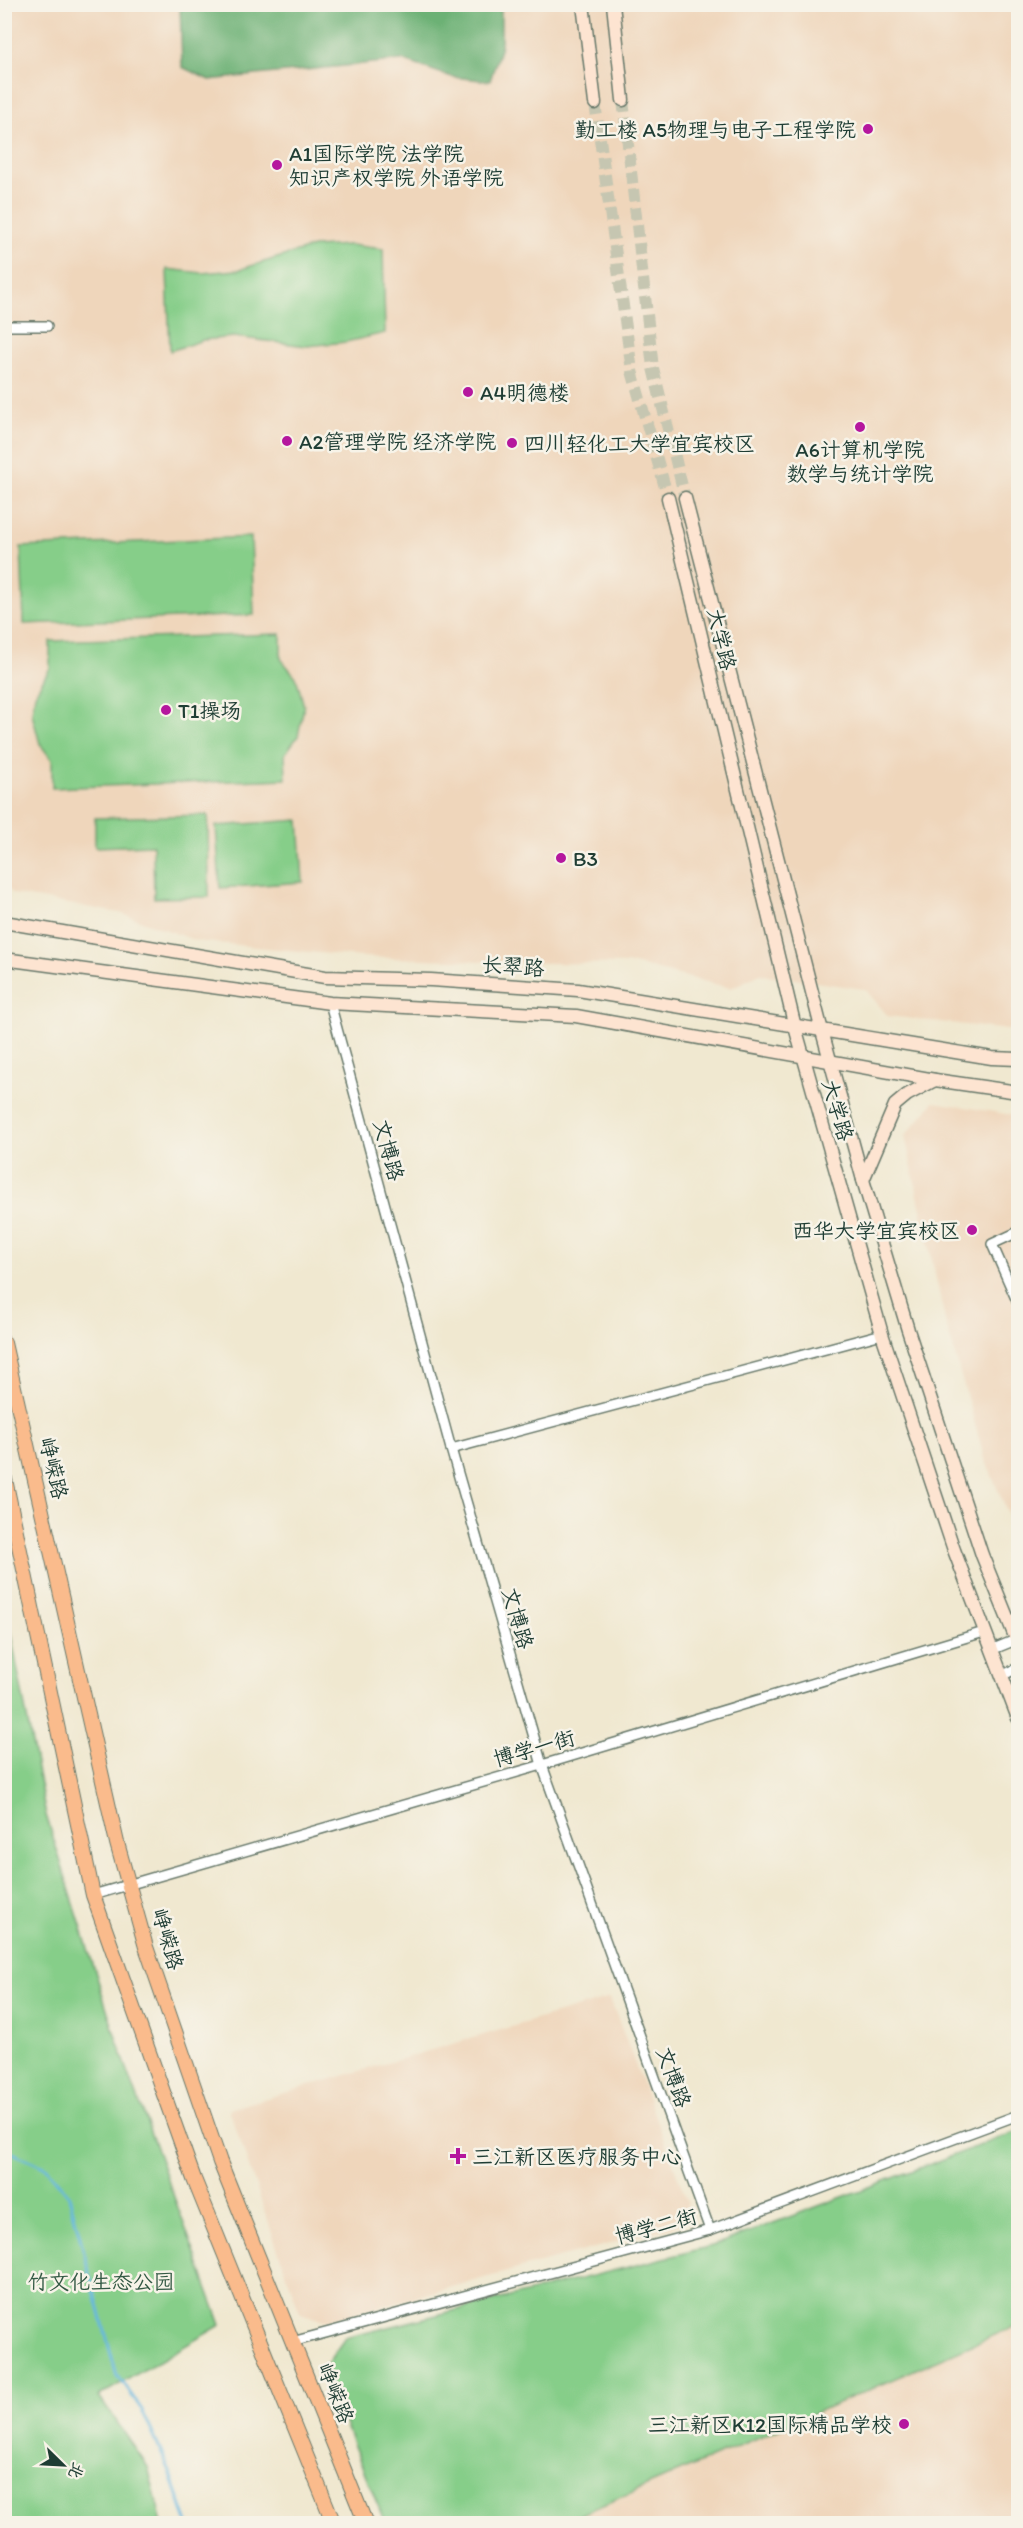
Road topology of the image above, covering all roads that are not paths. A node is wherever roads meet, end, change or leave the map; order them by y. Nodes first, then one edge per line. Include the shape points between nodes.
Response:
1 (583, 4) edge
2 (613, 4) edge
3 (623, 100) tunnel mouth
4 (595, 103) tunnel mouth
5 (4, 326) edge
6 (47, 326) dead end
7 (668, 498) tunnel mouth
8 (685, 498) tunnel mouth
9 (4, 922) edge
10 (4, 959) edge
11 (330, 1003) junction
12 (795, 1027) junction
13 (822, 1031) junction
14 (802, 1055) junction
15 (1018, 1059) edge
16 (830, 1060) junction
17 (935, 1080) junction
18 (1018, 1092) edge
19 (863, 1180) junction
20 (1018, 1232) edge
21 (1018, 1303) edge
22 (882, 1334) junction
23 (4, 1344) edge
24 (451, 1449) junction
25 (4, 1475) edge
26 (984, 1632) junction
27 (1018, 1641) edge
28 (991, 1650) junction
29 (1018, 1668) edge
30 (1000, 1676) junction
31 (1018, 1718) edge
32 (542, 1765) junction
33 (131, 1885) junction
34 (93, 1895) junction
35 (1018, 2115) edge
36 (711, 2230) junction
37 (292, 2342) junction
38 (334, 2523) edge
39 (366, 2523) edge

1 - 4 main road
2 - 3 main road
5 - 6 street
7 - 12 main road, 大学路
8 - 13 main road, 大学路
9 - 12 main road, 长翠路 via 325,977 578,990
10 - 11 main road
11 - 14 main road via 576,1016
11 - 24 street, 文博路
12 - 13 main road, 长翠路
12 - 14 main road, 大学路
13 - 15 main road, 长翠路
13 - 16 main road, 大学路
14 - 16 main road
14 - 22 main road, 大学路
16 - 17 main road
16 - 19 main road, 大学路
17 - 18 main road
17 - 19 main road via 895,1105
19 - 27 main road, 大学路 via 982,1556
20 - 21 street via 992,1244
22 - 24 street
22 - 26 main road, 大学路
23 - 33 main road, 峥嵘路 via 115,1831
24 - 32 street, 文博路
25 - 34 main road
26 - 28 main road, 大学路
26 - 32 street, 博学一街
27 - 28 street
28 - 30 main road, 大学路
29 - 30 street
30 - 31 main road, 大学路
32 - 33 street, 博学一街
32 - 36 street, 文博路
33 - 34 street, 博学一街
33 - 37 main road, 峥嵘路 via 146,1947 220,2162
34 - 38 main road via 194,2179
35 - 36 street, 博学二街
36 - 37 street, 博学二街
37 - 39 main road, 峥嵘路

